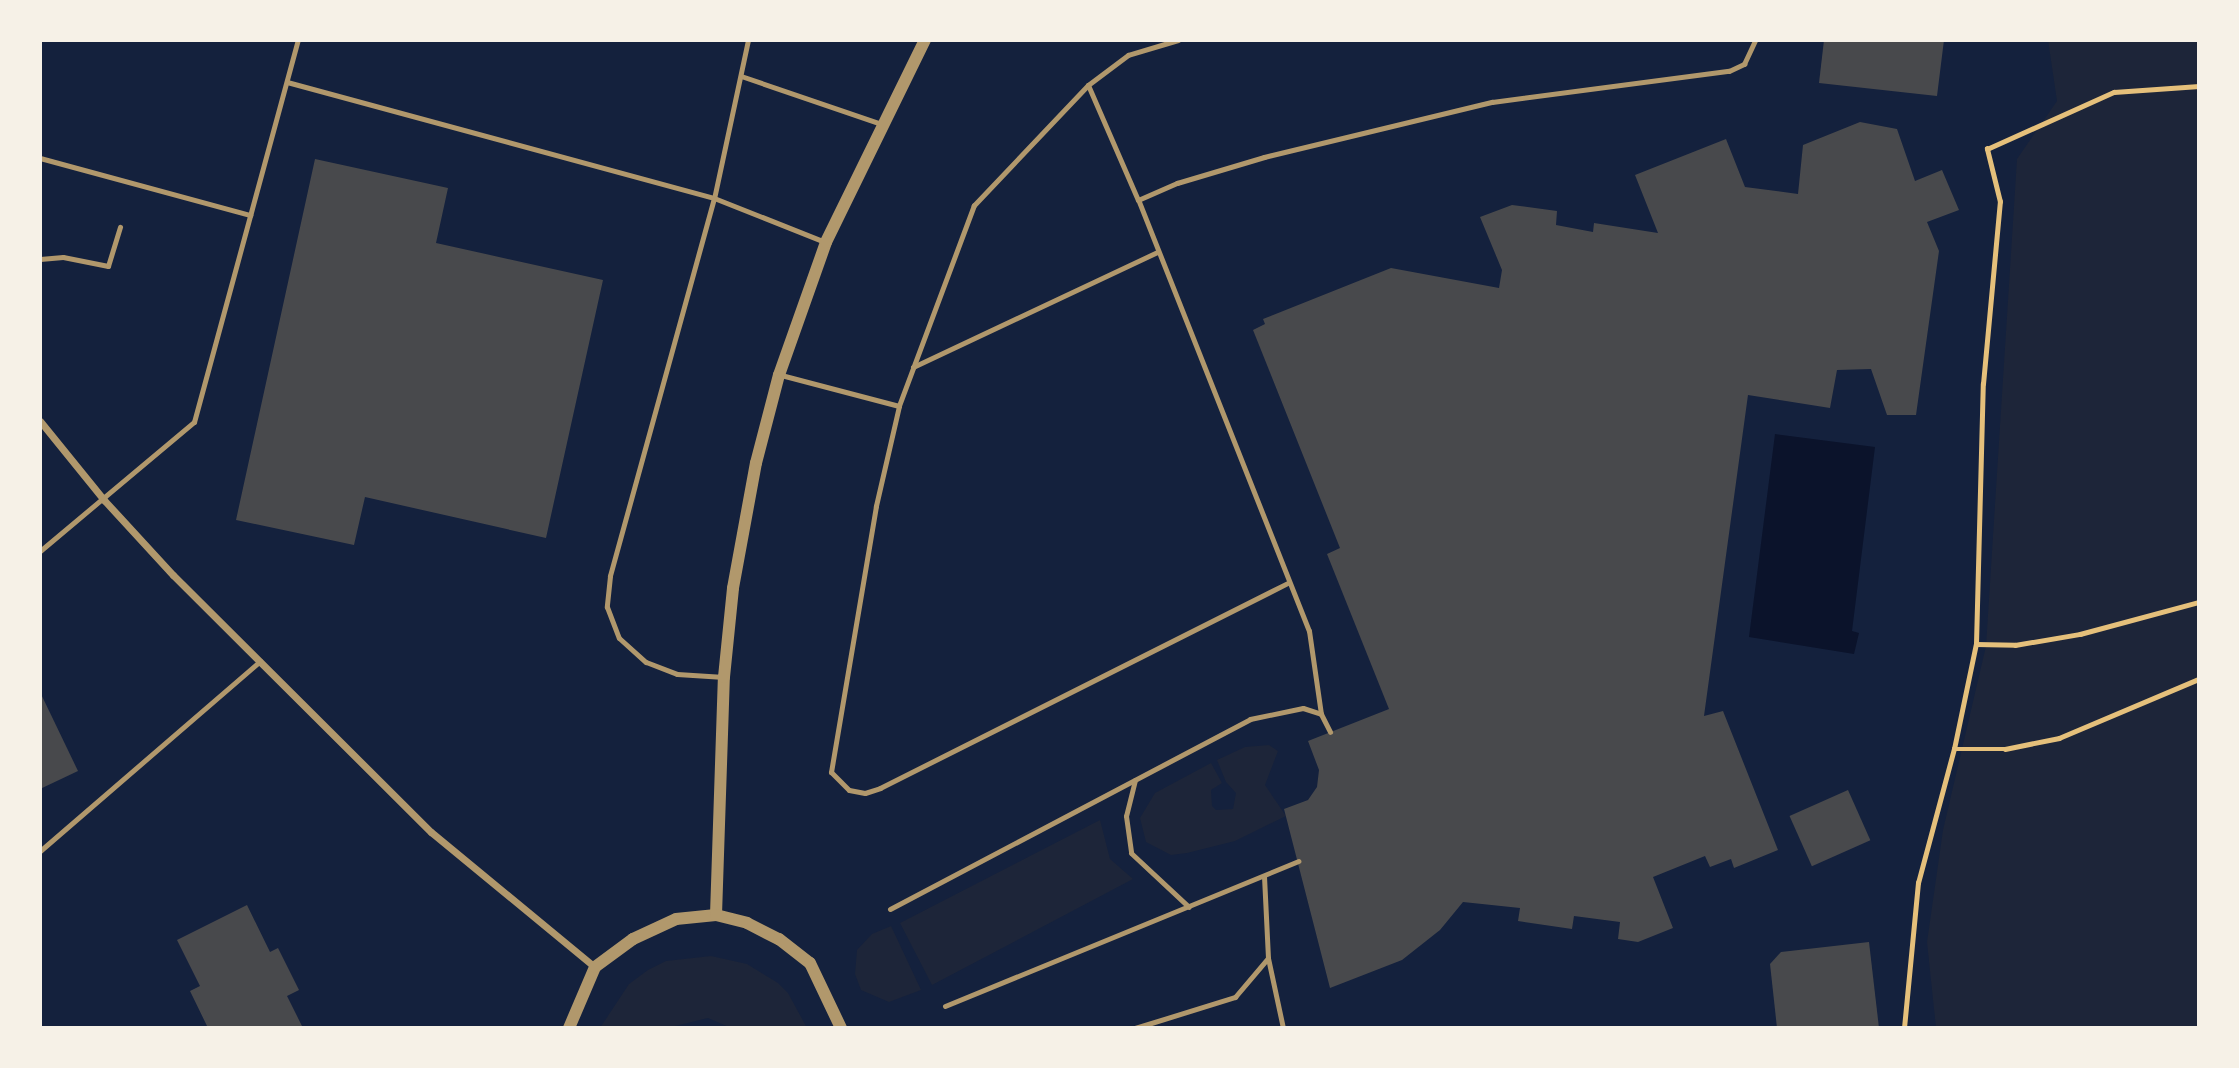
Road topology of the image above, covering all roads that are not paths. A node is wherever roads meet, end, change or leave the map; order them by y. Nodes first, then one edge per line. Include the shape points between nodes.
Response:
1 (298, 40) edge
2 (748, 40) edge
3 (925, 40) edge
4 (1178, 40) edge
5 (1755, 40) edge
6 (741, 76) junction
7 (287, 82) junction
8 (1088, 85) junction
9 (881, 124) junction
10 (40, 158) edge
11 (714, 198) junction
12 (1138, 200) junction
13 (250, 215) junction
14 (120, 227) dead end
15 (826, 242) junction
16 (1157, 252) junction
17 (40, 259) edge
18 (912, 367) junction
19 (779, 375) junction
20 (899, 406) junction
21 (40, 421) edge
22 (104, 500) junction
23 (40, 551) edge
24 (1287, 583) junction
25 (260, 661) junction
26 (724, 677) junction
27 (1321, 714) junction
28 (1330, 732) dead end
29 (1135, 780) junction
30 (40, 851) edge
31 (1298, 861) dead end
32 (1264, 876) junction
33 (1189, 907) junction
34 (890, 909) dead end
35 (716, 915) junction
36 (1268, 958) junction
37 (595, 967) junction
38 (945, 1006) dead end
39 (569, 1028) edge
40 (841, 1028) edge
41 (1135, 1028) edge
42 (1283, 1028) edge

1 - 7 lane
2 - 6 lane
3 - 9 street
4 - 8 lane via 1128,55
5 - 12 lane via 1744,64 1729,71 1492,102 1264,157
6 - 9 lane
6 - 11 lane
7 - 11 lane
7 - 13 lane
8 - 12 lane
8 - 18 lane via 974,205
9 - 15 street
10 - 13 lane
11 - 15 lane
11 - 26 lane via 610,576 607,607 619,638 646,662 677,674
12 - 16 lane
13 - 22 lane via 194,422
14 - 17 lane via 108,265 63,257
15 - 19 street
16 - 18 lane
16 - 24 lane
18 - 20 lane
19 - 20 lane
19 - 26 street via 751,488 733,589
20 - 24 lane via 876,506 833,755 831,772 849,790 864,793 880,788
21 - 22 street
22 - 23 lane
22 - 25 street
24 - 27 lane via 1309,631
25 - 30 lane
25 - 37 street via 431,832
26 - 35 street
27 - 28 lane
27 - 29 lane via 1303,708 1250,719
29 - 33 lane via 1126,816 1131,853
29 - 34 lane
31 - 32 lane
32 - 33 lane
32 - 36 lane
33 - 38 lane
35 - 37 street via 676,919 633,939
35 - 40 street via 758,928 810,963
36 - 41 lane via 1236,997
36 - 42 lane
37 - 39 street

